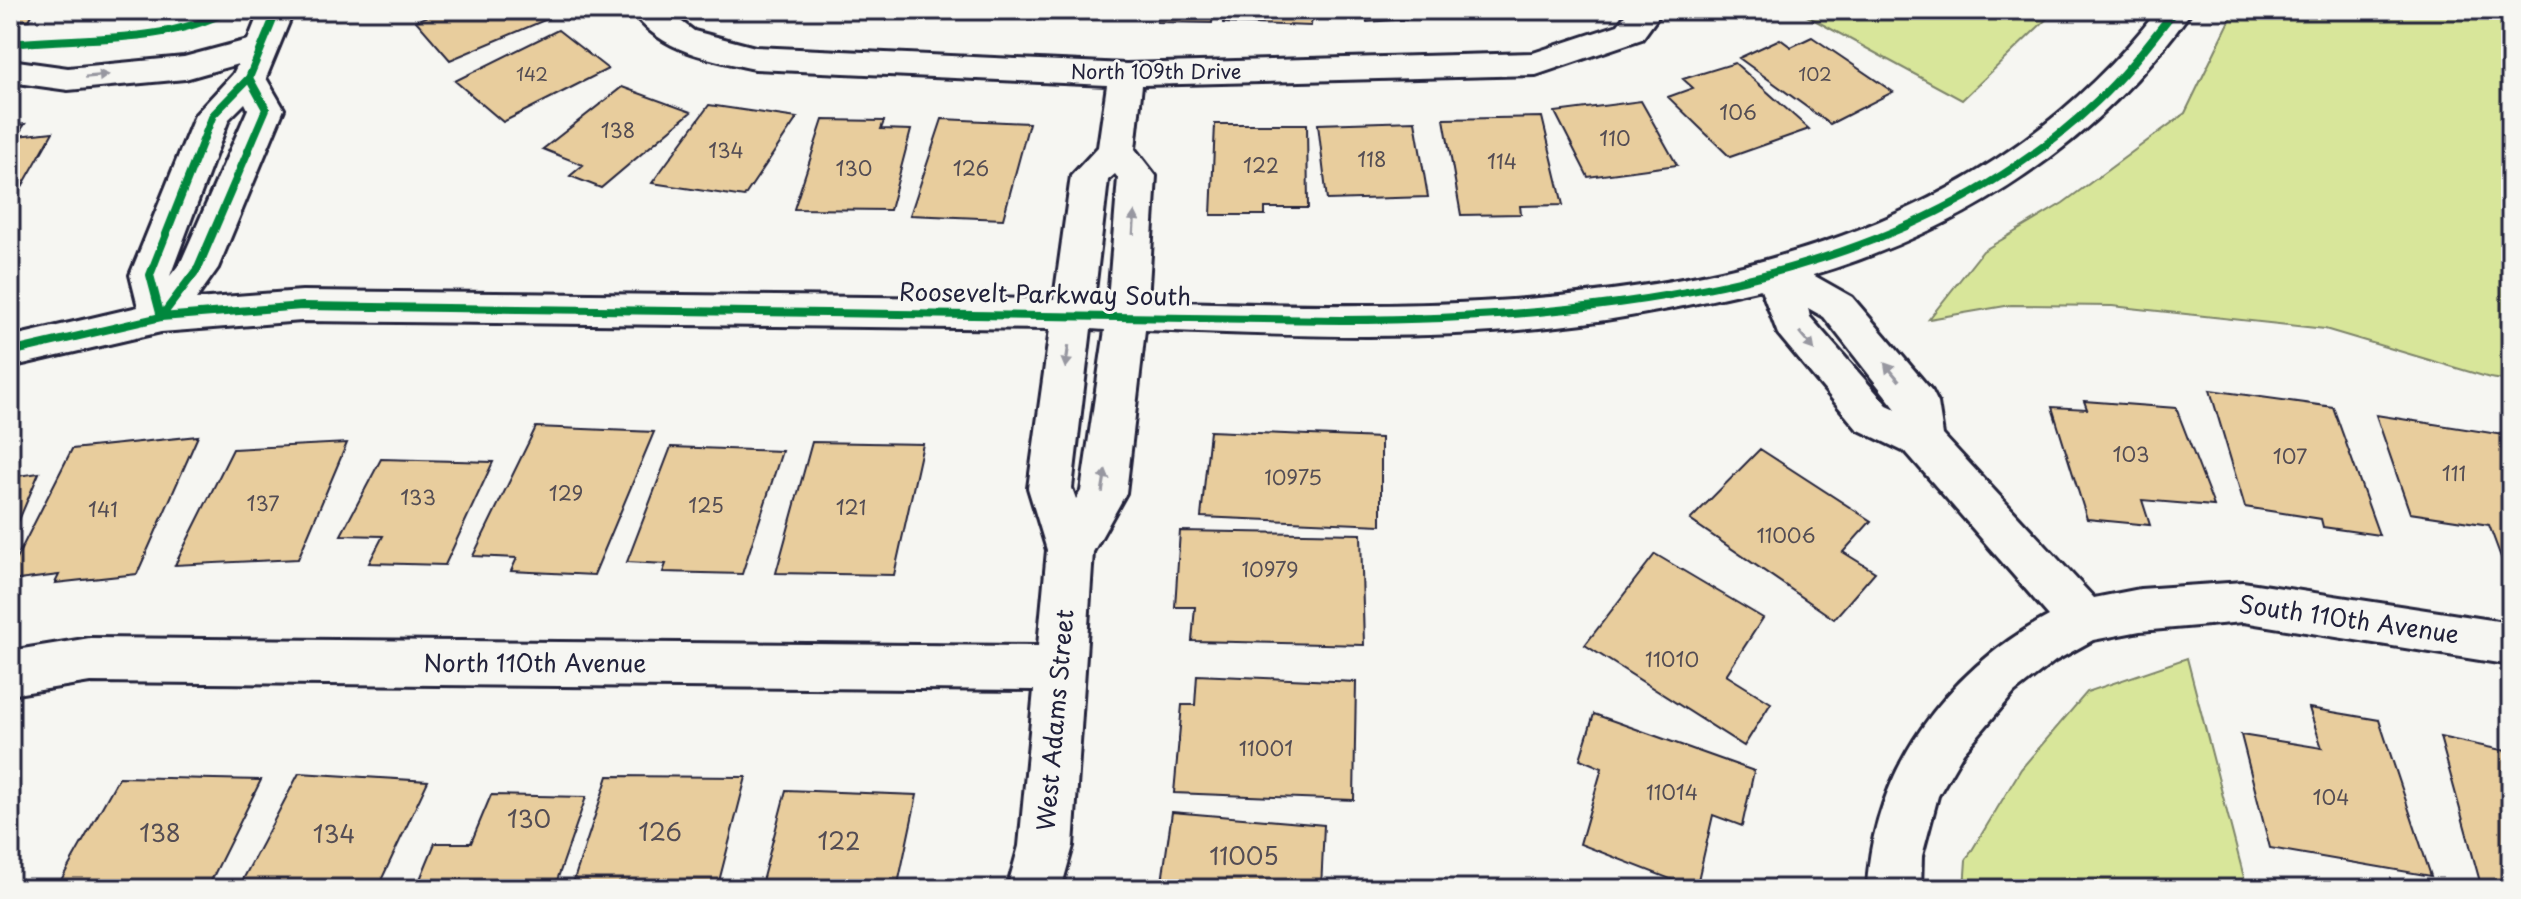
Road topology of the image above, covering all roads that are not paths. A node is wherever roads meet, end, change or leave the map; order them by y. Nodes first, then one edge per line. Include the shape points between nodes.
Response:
1 (277, 10) edge
2 (1646, 10) edge
3 (2175, 10) edge
4 (653, 17) edge
5 (256, 62) junction
6 (15, 71) edge
7 (1126, 75) junction
8 (1116, 151) junction
9 (1776, 272) junction
10 (1073, 314) junction
11 (1127, 315) junction
12 (161, 317) junction
13 (10, 352) edge
14 (1070, 550) junction
15 (2084, 621) junction
16 (2511, 644) edge
17 (1060, 668) junction
18 (10, 673) edge
19 (1034, 889) edge
20 (1894, 889) edge

1 - 5 street
2 - 7 street, North 109th Drive via 1630,32 1536,64
3 - 9 street, Roosevelt Parkway South via 2140,57 2049,143 1974,192 1876,238
4 - 7 street, North 109th Drive via 702,47 755,58
5 - 6 street via 68,79
5 - 12 street via 266,109 198,268
7 - 8 street
8 - 10 street, West Adams Street via 1090,176
11 -> 8 street, West Adams Street via 1137,176
9 - 11 street, Roosevelt Parkway South via 1556,312 1253,319
9 - 15 street via 1792,323 1872,417 1922,441
10 - 11 street, Roosevelt Parkway South
10 - 12 street, Roosevelt Parkway South via 302,306
10 -> 14 street, West Adams Street via 1050,488
14 -> 11 street, West Adams Street via 1103,493
12 - 13 street, Roosevelt Parkway South
14 - 17 street, West Adams Street
15 - 16 street, South 110th Avenue via 2140,610 2243,602
15 - 20 street, South 110th Avenue via 1996,677 1945,736 1914,788 1895,856
17 - 18 street, North 110th Avenue via 90,660
17 - 19 street, West Adams Street via 1046,846

